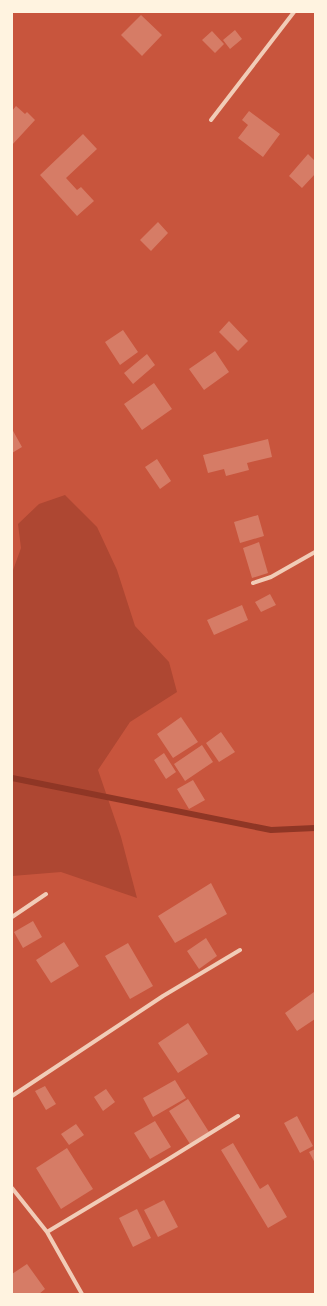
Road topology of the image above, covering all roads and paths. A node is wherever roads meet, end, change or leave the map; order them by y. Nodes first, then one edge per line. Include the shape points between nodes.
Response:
1 (294, 12) edge
2 (211, 120) dead end
3 (315, 552) edge
4 (253, 583) dead end
5 (46, 894) dead end
6 (12, 917) edge
7 (240, 950) dead end
8 (12, 1096) edge
9 (238, 1116) dead end
10 (12, 1188) edge
11 (47, 1232) junction
12 (82, 1294) edge

1 - 2 street
3 - 4 street via 271,577
5 - 6 street
7 - 8 street via 163,996
9 - 11 street
10 - 11 street
11 - 12 street

